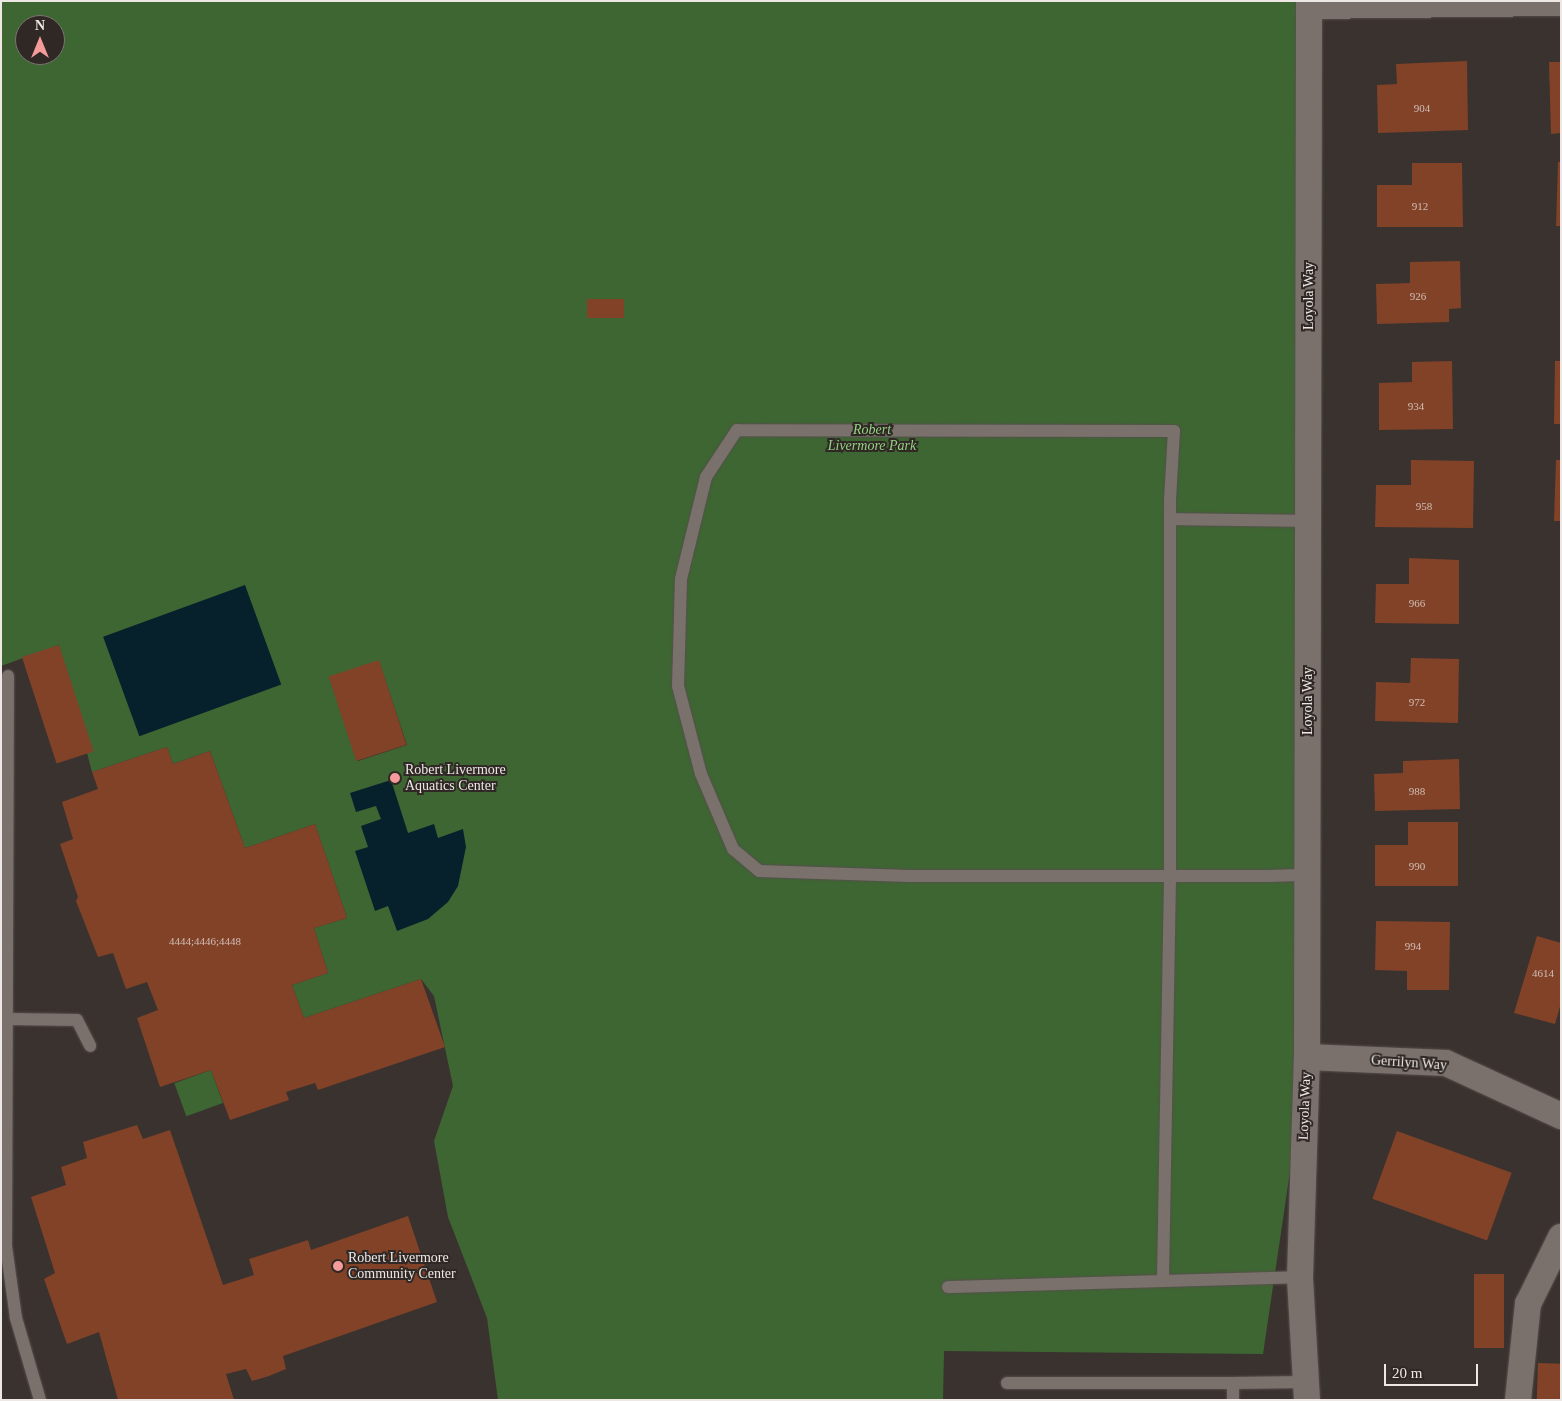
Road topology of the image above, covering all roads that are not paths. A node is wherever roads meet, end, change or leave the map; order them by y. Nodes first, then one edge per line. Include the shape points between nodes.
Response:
1 (1561, 3) edge
2 (1309, 4) edge
3 (1170, 519) junction
4 (1308, 521) junction
5 (8, 676) dead end
6 (1170, 876) junction
7 (1307, 876) junction
8 (8, 1019) junction
9 (90, 1046) dead end
10 (1307, 1057) junction
11 (1561, 1116) edge
12 (1559, 1245) edge
13 (1300, 1277) junction
14 (1163, 1280) junction
15 (948, 1287) dead end
16 (1007, 1383) dead end
17 (1233, 1383) junction
18 (1307, 1391) edge
19 (40, 1400) edge
20 (1233, 1400) edge
21 (1518, 1400) edge

1 - 2 street
2 - 4 street, Loyola Way
3 - 4 lane
3 - 6 lane
3 - 6 lane via 1174,431 737,430 706,477 682,579 678,686 701,774 734,849 759,871 909,876
4 - 7 street, Loyola Way
5 - 8 lane
6 - 7 lane
6 - 14 lane
7 - 10 street, Loyola Way
8 - 9 lane via 77,1020
8 - 19 lane via 7,1255 16,1318
10 - 11 street, Gerrilyn Way via 1446,1063
10 - 13 street, Loyola Way
12 - 21 street via 1528,1304
13 - 14 lane
13 - 18 street, Loyola Way
14 - 15 lane
16 - 17 lane
17 - 18 lane
17 - 20 lane

